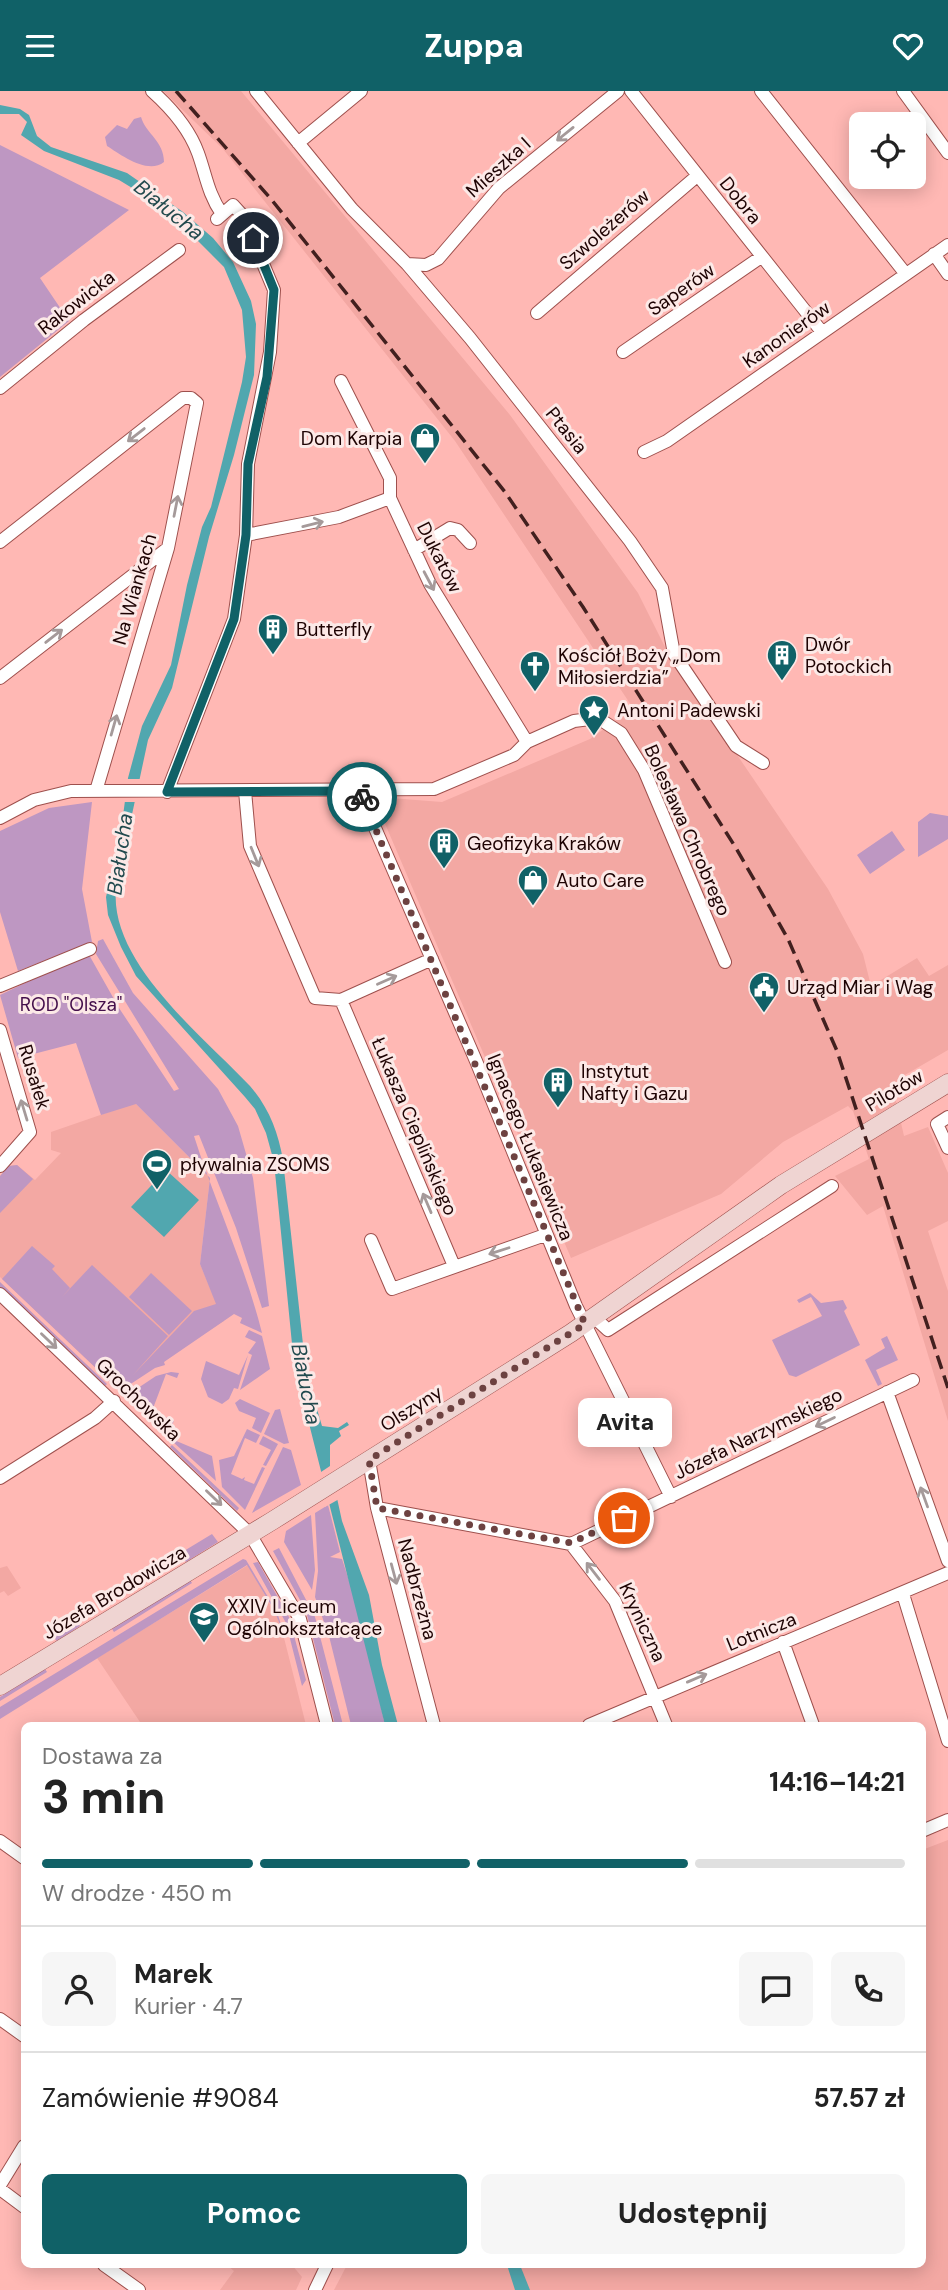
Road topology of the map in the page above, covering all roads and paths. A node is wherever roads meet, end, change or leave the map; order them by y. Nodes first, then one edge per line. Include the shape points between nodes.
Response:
1 (152, 91) edge
2 (257, 91) edge
3 (361, 91) edge
4 (618, 91) edge
5 (631, 91) edge
6 (761, 91) edge
7 (903, 91) edge
8 (298, 143) junction
9 (948, 153) edge
10 (697, 176) junction
11 (948, 245) edge
12 (179, 250) dead end
13 (934, 254) junction
14 (761, 257) junction
15 (407, 264) junction
16 (905, 273) junction
17 (948, 274) edge
18 (537, 313) dead end
19 (822, 332) junction
20 (623, 352) dead end
21 (341, 381) dead end
22 (0, 388) edge
23 (644, 451) dead end
24 (390, 498) junction
25 (246, 535) junction
26 (0, 542) edge
27 (470, 543) dead end
28 (168, 548) junction
29 (414, 550) junction
30 (0, 678) edge
31 (527, 742) junction
32 (763, 763) dead end
33 (100, 791) junction
34 (246, 791) junction
35 (359, 791) junction
36 (161, 792) junction
37 (0, 818) edge
38 (90, 949) dead end
39 (432, 960) junction
40 (725, 962) dead end
41 (0, 986) edge
42 (341, 1000) junction
43 (0, 1030) edge
44 (948, 1083) edge
45 (943, 1121) edge
46 (862, 1133) joint
47 (948, 1148) edge
48 (0, 1166) edge
49 (832, 1186) dead end
50 (545, 1235) junction
51 (372, 1240) dead end
52 (454, 1266) junction
53 (0, 1293) edge
54 (590, 1321) junction
55 (913, 1380) dead end
56 (887, 1392) junction
57 (114, 1401) junction
58 (364, 1464) junction
59 (0, 1478) edge
60 (671, 1497) junction
61 (377, 1508) junction
62 (250, 1534) junction
63 (571, 1543) junction
64 (948, 1561) edge
65 (948, 1573) edge
66 (903, 1594) junction
67 (783, 1642) junction
68 (0, 1686) edge
69 (655, 1698) junction
70 (326, 1722) edge
71 (433, 1722) edge
72 (596, 1722) edge
73 (665, 1722) edge
74 (812, 1722) edge
75 (948, 1741) edge
76 (948, 1820) edge
77 (926, 1829) edge
78 (0, 1841) edge
79 (21, 1856) edge
80 (0, 2019) edge
81 (21, 2034) edge
82 (21, 2151) edge
83 (0, 2187) edge
84 (21, 2204) edge
85 (108, 2268) edge
86 (326, 2268) edge
87 (139, 2290) edge
88 (315, 2290) edge

1 - 25 street via 192,139 209,193 224,213 243,216 274,290 267,377 248,464
2 - 8 street, Ptasia
3 - 8 street
4 -> 15 street, Mieszka I via 499,188 438,259 418,267
5 - 10 street, Dobra
6 - 16 street
7 - 9 street
8 - 15 street, Ptasia via 352,209
10 - 14 street, Dobra
10 - 18 street, Szwoleżerów
11 - 13 street, Kanonierów
12 - 22 street, Rakowicka
13 - 16 street, Kanonierów
13 - 17 street
14 - 19 street, Dobra
14 - 20 street, Saperów
15 - 32 street, Ptasia via 649,567 667,603 674,654 736,746
16 - 19 street, Kanonierów
19 - 23 street, Kanonierów via 667,441
21 - 24 street, Dukatów via 390,478
25 -> 24 street via 339,517
24 - 29 street, Dukatów
25 - 36 street via 234,619
28 -> 26 street, Na Wiankach via 197,403 191,398 183,398
27 - 29 street via 450,528
30 -> 28 street
33 -> 28 street, Na Wiankach
29 -> 31 street, Dukatów
31 - 35 street, Bolesława Chrobrego via 514,755 434,789
31 - 40 street, Bolesława Chrobrego via 587,718 598,718 621,733 644,770
33 - 36 street, Bolesława Chrobrego
33 - 37 street, Bolesława Chrobrego via 52,794
34 - 35 street, Bolesława Chrobrego
34 - 36 street, Bolesława Chrobrego
34 -> 42 street via 250,846 315,999
35 - 39 street, Ignacego Łukasiewicza
38 - 41 street
42 -> 39 street
39 - 50 street, Ignacego Łukasiewicza
52 -> 42 street, Łukasza Cieplińskiego
48 -> 43 street, Rusałek via 30,1132
44 - 46 street, Pilotów
45 - 47 street
46 - 54 street, Olszyny
49 - 54 street via 608,1330
50 -> 52 street
50 - 54 street, Ignacego Łukasiewicza
51 - 52 street via 392,1289
53 -> 57 street, Grochowska
54 - 58 street, Olszyny
54 - 60 street, Ignacego Łukasiewicza
55 - 56 street, Józefa Narzymskiego
56 -> 60 street, Józefa Narzymskiego
64 -> 56 street
57 - 59 street
57 -> 62 street, Grochowska
58 - 61 street, Nadbrzeżna
58 - 62 street, Olszyny
60 - 63 street, Józefa Narzymskiego
61 - 63 street
61 -> 71 street, Nadbrzeżna
62 - 68 street, Józefa Brodowicza
62 - 70 street, Grochowska via 300,1619
69 -> 63 street, Kryniczna via 615,1601
65 - 66 street, Lotnicza
66 - 67 street, Lotnicza
66 - 75 street
69 -> 67 street, Lotnicza
67 - 74 street
69 - 72 street, Lotnicza
69 - 73 street, Kryniczna
76 - 77 street
78 - 79 street
80 - 81 street
82 - 83 street
83 - 84 street
85 - 87 street
86 - 88 street

